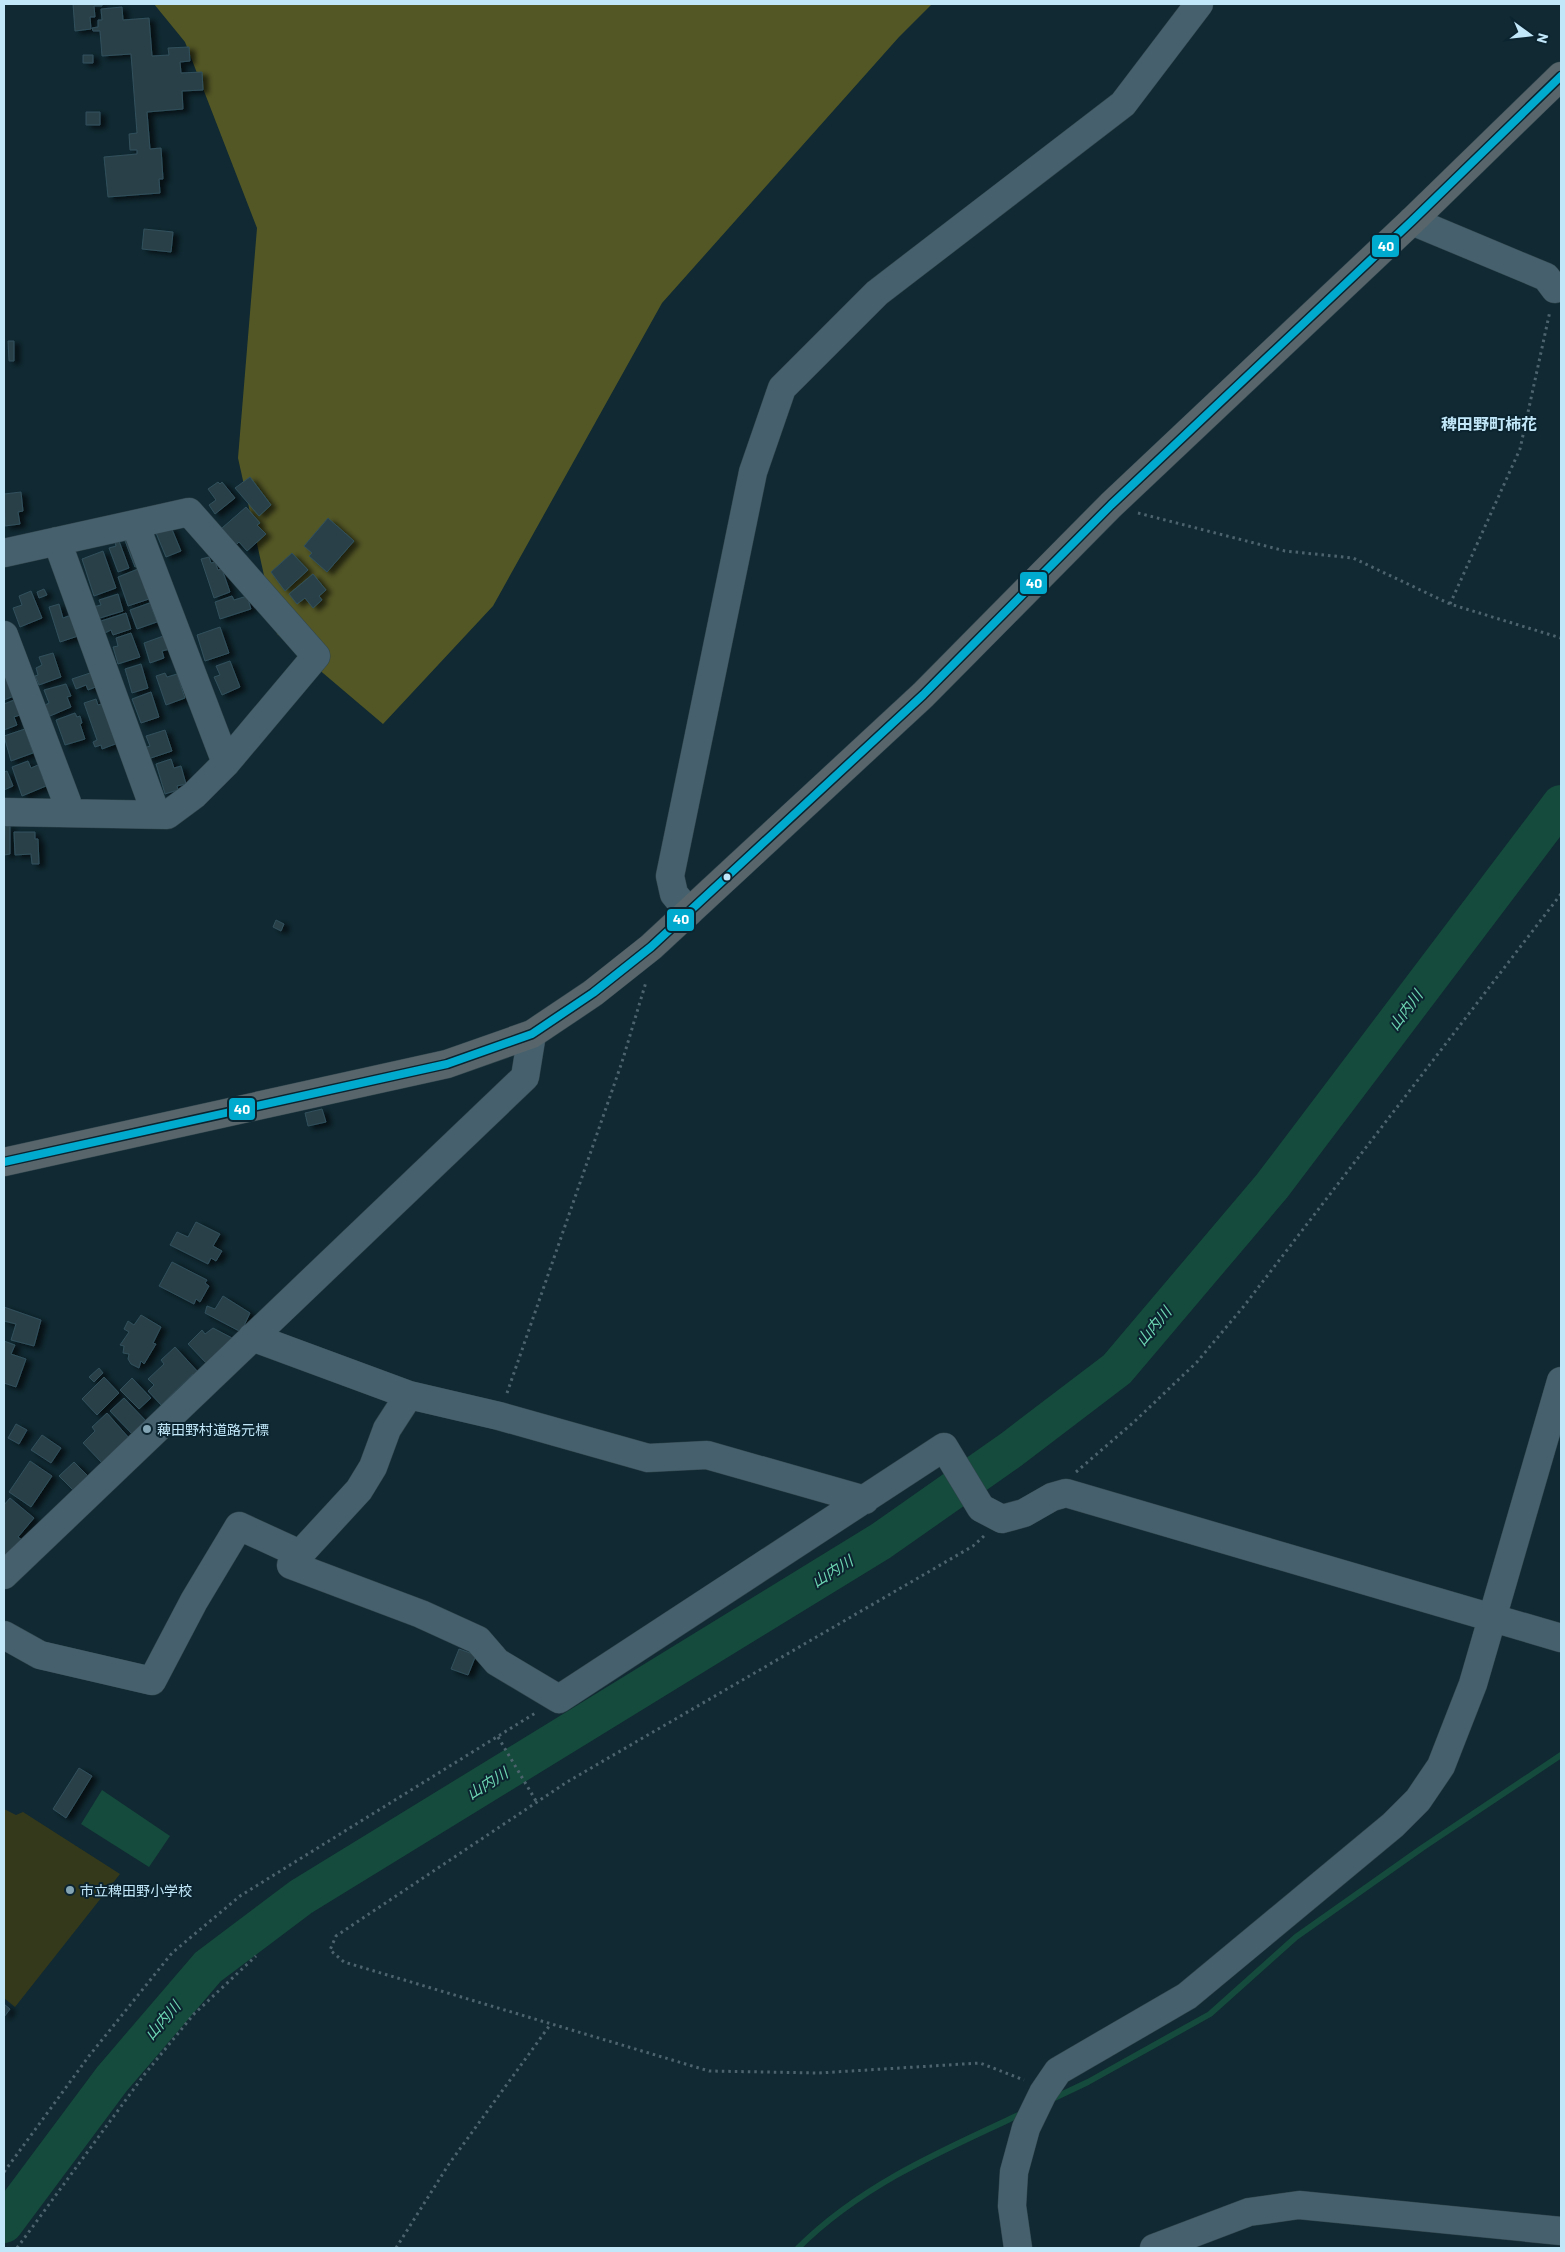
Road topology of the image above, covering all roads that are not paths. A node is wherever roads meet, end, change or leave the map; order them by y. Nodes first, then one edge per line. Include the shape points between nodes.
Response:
1 (1198, 4) edge
2 (1561, 76) edge
3 (1412, 220) junction
4 (1555, 289) road end
5 (135, 524) junction
6 (57, 541) junction
7 (4, 553) edge
8 (4, 635) edge
9 (226, 763) junction
10 (4, 812) edge
11 (66, 813) junction
12 (152, 814) junction
13 (689, 912) junction
14 (532, 1034) junction
15 (4, 1162) edge
16 (252, 1337) junction
17 (1561, 1381) edge
18 (409, 1396) junction
19 (865, 1500) junction
20 (300, 1554) junction
21 (4, 1575) edge
22 (1493, 1618) junction
23 (4, 1635) edge
24 (1561, 1638) edge
25 (1561, 2231) edge
26 (1018, 2248) edge
27 (1154, 2248) edge

1 - 13 street via 1123,104 877,293 782,388 752,472 670,876 674,894
2 - 3 highway
3 - 4 street via 1546,277
3 - 13 highway via 1111,506 923,695
5 - 6 street
5 - 9 street
5 - 9 street via 189,512 316,656
6 - 7 street
6 - 12 street via 152,803
8 - 11 street via 67,802
9 - 12 street via 194,795 167,815
10 - 11 street
11 - 12 street
13 - 14 highway via 594,993
14 - 15 highway via 447,1064
14 - 16 street via 525,1077
16 - 18 street
16 - 21 street
17 - 22 street
18 - 19 street via 499,1416 648,1458 707,1455
18 - 20 street via 387,1428 373,1467 359,1490
19 - 20 street via 559,1699 497,1662 478,1640 421,1614 291,1565
19 - 22 street via 944,1447 991,1514 1024,1514 1052,1497 1066,1493
20 - 23 street via 239,1526 152,1682 40,1655
22 - 24 street
22 - 26 street via 1473,1684 1441,1766 1418,1800 1187,1996 1058,2071 1026,2128 1014,2172 1012,2206
25 - 27 street via 1299,2205 1249,2212

